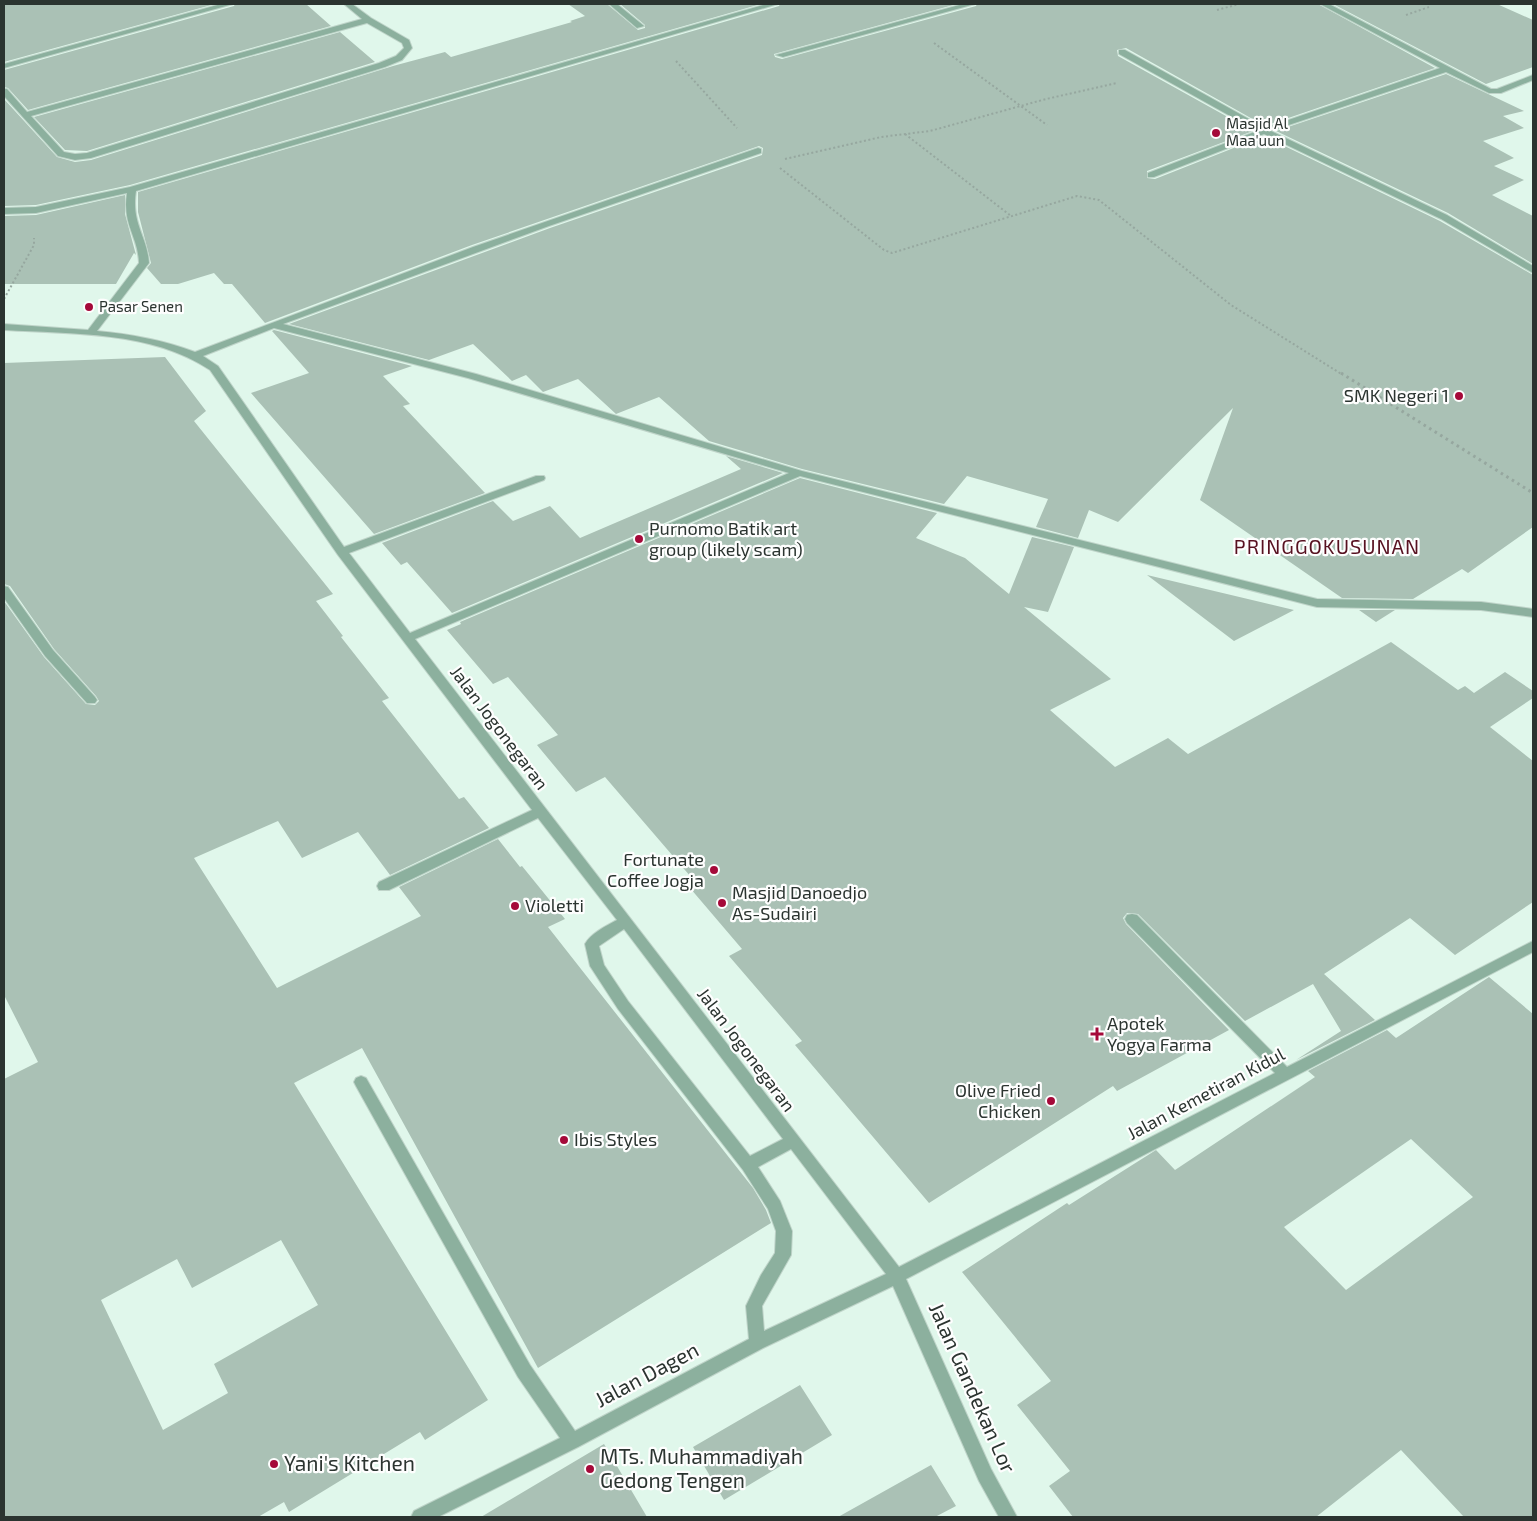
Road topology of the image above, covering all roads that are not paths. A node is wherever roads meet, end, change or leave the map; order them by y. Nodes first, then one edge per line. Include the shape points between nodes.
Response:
1 (229, 4) edge
2 (364, 4) edge
3 (613, 4) edge
4 (774, 4) edge
5 (971, 4) edge
6 (1324, 4) edge
7 (351, 5) edge
8 (368, 20) junction
9 (640, 26) dead end
10 (1122, 52) dead end
11 (780, 55) dead end
12 (4, 66) edge
13 (1446, 69) junction
14 (1533, 77) edge
15 (4, 92) edge
16 (25, 115) junction
17 (1264, 131) junction
18 (758, 151) road end
19 (1151, 175) dead end
20 (132, 189) junction
21 (4, 211) edge
22 (1533, 270) edge
23 (274, 325) junction
24 (4, 326) edge
25 (91, 332) junction
26 (196, 355) junction
27 (799, 473) junction
28 (540, 478) dead end
29 (342, 552) junction
30 (4, 590) edge
31 (1533, 613) edge
32 (408, 638) junction
33 (91, 700) dead end
34 (541, 811) junction
35 (384, 886) dead end
36 (1132, 919) dead end
37 (626, 922) junction
38 (1533, 946) edge
39 (1285, 1074) junction
40 (361, 1082) dead end
41 (794, 1141) junction
42 (748, 1165) junction
43 (897, 1276) junction
44 (757, 1343) junction
45 (572, 1440) junction
46 (420, 1517) edge
47 (1008, 1517) edge

1 - 12 street
2 - 7 street
3 - 9 street
4 - 20 street
5 - 11 street
6 - 13 street
7 - 8 street
8 - 16 street
8 - 16 street via 406,42 405,54 382,65 88,156 62,154
10 - 17 street
13 - 14 street via 1489,91 1498,91
13 - 17 street
15 - 16 street
17 - 19 street
17 - 22 street via 1444,217
18 - 23 street via 616,198
20 - 21 street via 36,210
20 - 25 street via 130,213 144,253 144,263
23 - 26 street
23 - 27 street via 472,376
24 - 25 street, Jalan Jogonegaran
25 - 26 street, Jalan Jogonegaran via 144,341
26 - 29 street, Jalan Jogonegaran via 214,368
27 - 31 street via 1317,603 1481,606
27 - 32 street
28 - 29 street
29 - 32 street, Jalan Jogonegaran
30 - 33 street via 49,652
32 - 34 street, Jalan Jogonegaran
34 - 35 street
34 - 37 street, Jalan Jogonegaran
36 - 39 street
37 - 41 street, Jalan Jogonegaran
37 - 42 street via 592,944 597,966 622,1005
38 - 39 street, Jalan Kemetiran Kidul
39 - 43 street, Jalan Kemetiran Kidul
40 - 45 street via 524,1371
41 - 42 street
41 - 43 street, Jalan Jogonegaran
42 - 44 street via 775,1206 784,1231 783,1255 754,1306
43 - 44 street, Jalan Dagen
43 - 47 street, Jalan Gandekan Lor via 985,1475
44 - 45 street, Jalan Dagen
45 - 46 street, Jalan Dagen

